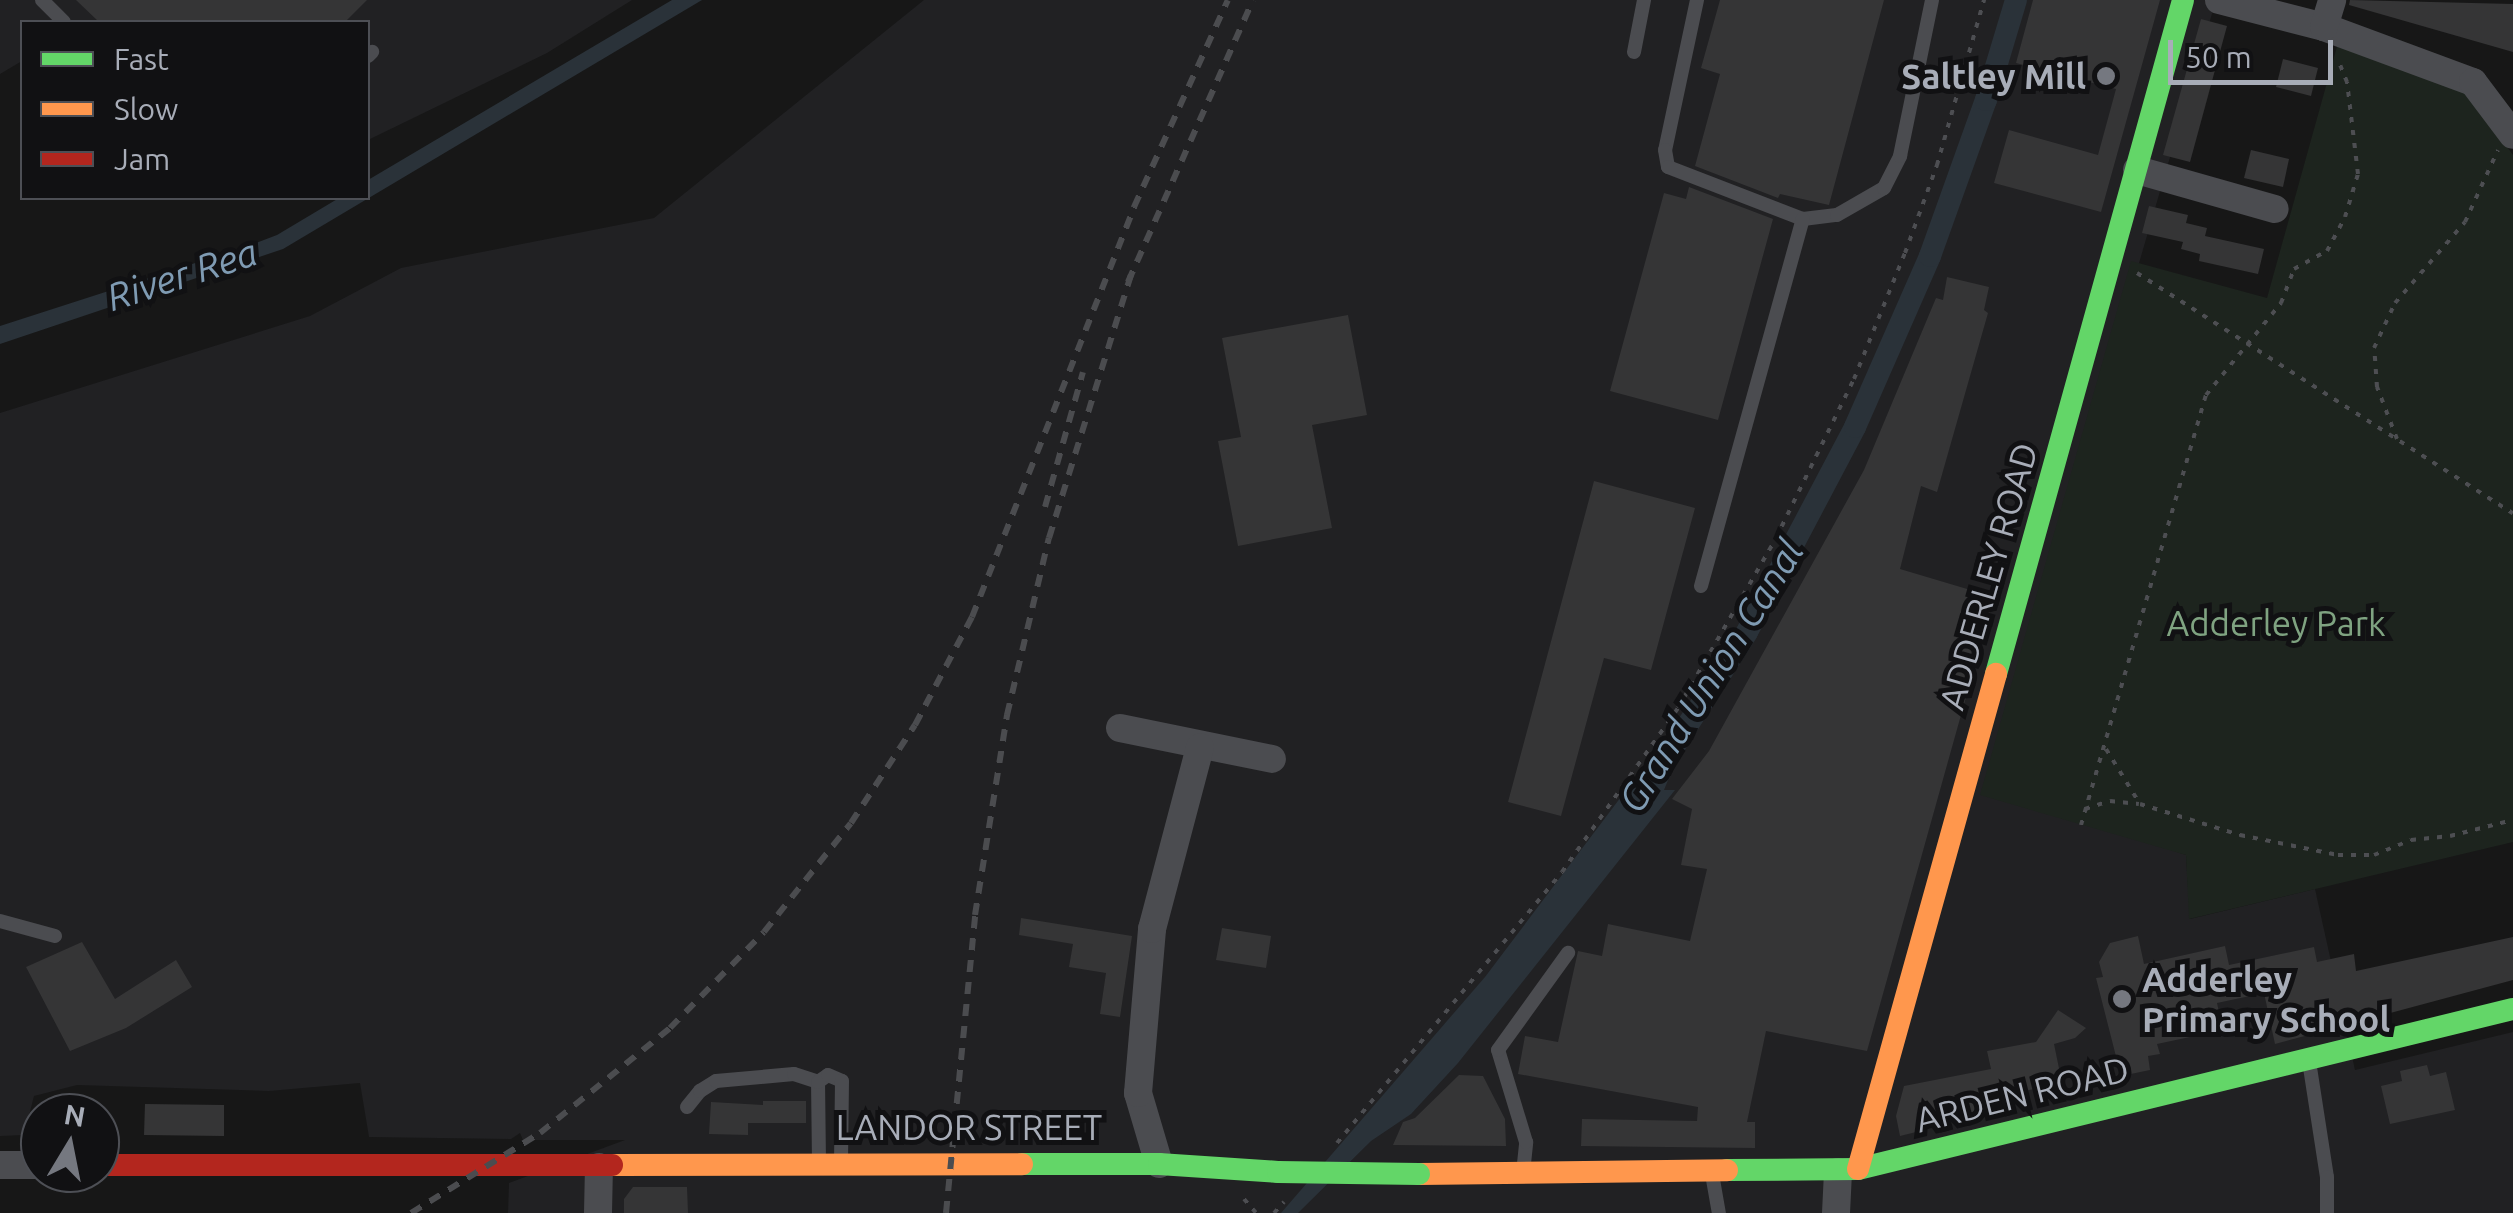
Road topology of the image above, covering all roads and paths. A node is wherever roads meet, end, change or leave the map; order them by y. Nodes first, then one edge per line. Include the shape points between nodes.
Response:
1 (42, 0) edge
2 (1644, 0) edge
3 (1697, 0) edge
4 (1932, 0) edge
5 (1984, 0) edge
6 (2183, 0) edge
7 (2219, 0) edge
8 (2328, 13) edge
9 (62, 20) edge
10 (1634, 52) dead end
11 (2510, 131) edge
12 (2137, 170) junction
13 (2276, 209) dead end
14 (1803, 219) junction
15 (2113, 256) junction
16 (2243, 344) junction
17 (2397, 441) junction
18 (2513, 513) edge
19 (1701, 586) dead end
20 (1120, 728) dead end
21 (2104, 746) junction
22 (1200, 747) junction
23 (1272, 759) dead end
24 (2140, 804) junction
25 (2085, 810) junction
26 (2513, 820) edge
27 (2081, 825) dead end
28 (0, 921) edge
29 (55, 936) dead end
30 (1568, 953) dead end
31 (2513, 1009) edge
32 (2309, 1060) junction
33 (818, 1082) junction
34 (688, 1107) dead end
35 (1337, 1142) dead end
36 (1159, 1164) junction
37 (120, 1165) edge
38 (830, 1166) junction
39 (599, 1167) junction
40 (1848, 1171) junction
41 (1712, 1173) junction
42 (1523, 1174) junction
43 (1286, 1199) dead end
44 (598, 1213) edge
45 (1274, 1213) edge
46 (1719, 1213) edge
47 (1836, 1213) edge
48 (2327, 1213) edge

1 - 9 lane
2 - 10 lane
3 - 14 lane via 1665,150 1668,167
4 - 14 lane via 1900,156 1884,188 1837,215
5 - 35 path via 1905,253 1854,379 1766,555 1678,708 1562,872
6 - 12 street, ADDERLEY ROAD
7 - 8 street
8 - 11 street via 2474,82
8 - 16 path via 2348,82 2358,174 2327,251 2294,270 2281,303
11 - 17 path via 2465,222 2395,303 2374,348 2377,388
12 - 13 street
12 - 15 street, ADDERLEY ROAD
14 - 19 lane
15 - 16 path
15 - 40 street, ADDERLEY ROAD
16 - 17 path
16 - 21 path via 2206,395
17 - 18 path
20 - 22 street
21 - 24 path
21 - 25 path
22 - 23 street
22 - 36 street via 1152,930 1138,1093
24 - 25 path via 2110,801
24 - 26 path via 2240,836 2338,855 2374,855 2411,840
25 - 27 path
28 - 29 lane
30 - 42 lane via 1498,1050 1526,1142
31 - 32 street, ARDEN ROAD
32 - 40 street, ARDEN ROAD
32 - 48 lane
33 - 34 lane via 794,1074 716,1080
33 - 38 lane
33 - 38 lane via 828,1075 842,1081
36 - 38 street, LANDOR STREET
36 - 42 street, LANDOR STREET, bridge
37 - 39 street, LANDOR STREET
38 - 39 street, LANDOR STREET
39 - 44 street
40 - 41 street, LANDOR STREET
40 - 47 street
41 - 42 street, LANDOR STREET
41 - 46 lane
43 - 45 path

